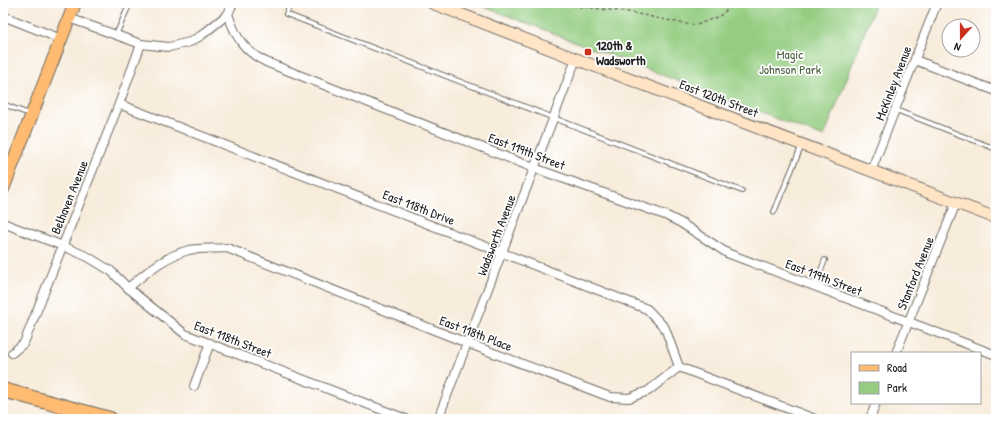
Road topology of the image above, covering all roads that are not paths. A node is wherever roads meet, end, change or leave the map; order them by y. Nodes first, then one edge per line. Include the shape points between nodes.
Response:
1 (75, 3) edge
2 (130, 3) edge
3 (233, 3) edge
4 (291, 3) edge
5 (432, 3) edge
6 (937, 3) edge
7 (228, 14) junction
8 (3, 16) edge
9 (69, 18) junction
10 (116, 35) junction
11 (61, 39) junction
12 (140, 44) junction
13 (576, 59) junction
14 (915, 60) junction
15 (996, 91) edge
16 (3, 104) edge
17 (119, 104) junction
18 (896, 110) junction
19 (32, 115) junction
20 (553, 118) junction
21 (802, 144) junction
22 (996, 149) edge
23 (534, 168) junction
24 (871, 171) junction
25 (3, 188) edge
26 (742, 191) dead end
27 (956, 203) junction
28 (774, 212) dead end
29 (996, 218) edge
30 (3, 223) edge
31 (63, 246) junction
32 (502, 252) junction
33 (825, 260) dead end
34 (815, 286) junction
35 (128, 288) junction
36 (909, 321) junction
37 (210, 343) junction
38 (467, 343) junction
39 (896, 352) edge
40 (12, 353) dead end
41 (996, 355) edge
42 (679, 366) junction
43 (194, 386) dead end
44 (3, 390) edge
45 (876, 404) edge
46 (798, 416) edge
47 (110, 419) edge
48 (406, 419) edge
49 (438, 419) edge
50 (815, 419) edge
51 (870, 419) edge

1 - 9 main road
2 - 10 lane
3 - 7 street
4 - 20 lane via 286,14
5 - 13 street, East 120th Street
6 - 14 street, McKinley Avenue
7 - 12 street via 190,42 169,47
7 - 23 street, East 119th Street via 242,44 253,56
8 - 11 street
9 - 10 street
9 - 11 main road
10 - 12 street
11 - 19 main road
12 - 17 street, Belhaven Avenue
13 - 20 street, Wadsworth Avenue
13 - 21 street, East 120th Street
14 - 15 street
14 - 18 street, McKinley Avenue
16 - 19 lane
17 - 31 street, Belhaven Avenue
17 - 32 street, East 118th Drive
18 - 22 lane
18 - 24 street, McKinley Avenue
19 - 25 main road
20 - 23 street, Wadsworth Avenue
20 - 26 lane
21 - 24 street, East 120th Street
21 - 28 lane
23 - 32 street, Wadsworth Avenue
23 - 34 street, East 119th Street via 665,215 727,253
24 - 27 street, East 120th Street
27 - 29 street, East 120th Street
27 - 36 street, Stanford Avenue
30 - 31 street, East 118th Street
31 - 35 street, East 118th Street via 111,271
31 - 40 street, Belhaven Avenue via 24,343
32 - 38 street, Wadsworth Avenue
32 - 42 street, East 118th Drive via 647,309 665,328
33 - 34 lane
34 - 36 street, East 119th Street
35 - 37 street, East 118th Street via 185,334
35 - 38 street, East 118th Place via 161,261 175,254 190,250 227,248
36 - 39 street, Stanford Avenue
36 - 41 street, East 119th Street
37 - 43 street
37 - 48 street, East 118th Street
38 - 42 street, East 118th Place via 610,397 629,398 648,391
38 - 49 street, Wadsworth Avenue
42 - 46 street
44 - 47 highway
45 - 51 street
46 - 50 street

